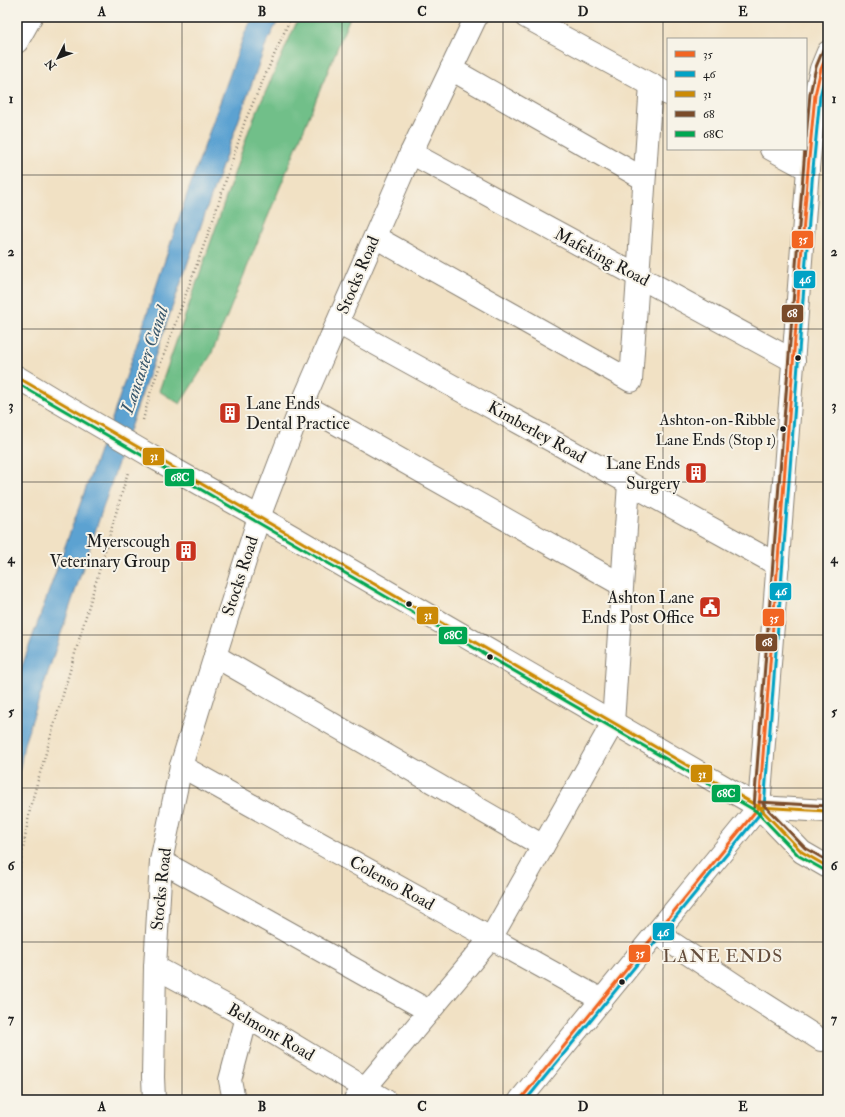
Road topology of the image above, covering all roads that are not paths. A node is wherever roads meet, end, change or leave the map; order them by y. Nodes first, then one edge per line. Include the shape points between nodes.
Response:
1 (31, 17) edge
2 (476, 17) edge
3 (526, 17) edge
4 (17, 42) edge
5 (828, 52) edge
6 (451, 69) junction
7 (659, 89) edge
8 (821, 99) edge
9 (773, 150) edge
10 (411, 153) junction
11 (808, 169) junction
12 (644, 179) junction
13 (375, 237) junction
14 (638, 276) junction
15 (338, 323) junction
16 (794, 361) junction
17 (17, 377) edge
18 (302, 404) junction
19 (629, 483) junction
20 (259, 517) junction
21 (778, 565) junction
22 (622, 584) junction
23 (215, 656) junction
24 (613, 723) junction
25 (182, 766) junction
26 (759, 807) junction
27 (828, 812) edge
28 (543, 846) junction
29 (161, 861) junction
30 (828, 867) edge
31 (657, 933) junction
32 (491, 938) junction
33 (154, 967) junction
34 (602, 1000) junction
35 (429, 1011) junction
36 (247, 1017) junction
37 (821, 1040) dead end
38 (360, 1094) edge
39 (154, 1100) edge
40 (234, 1100) edge
41 (386, 1100) edge
42 (520, 1100) edge

1 - 4 main road
2 - 6 main road, Stocks Road
3 - 7 main road
5 - 8 main road via 821,68
6 - 10 main road, Stocks Road
6 - 12 main road
7 - 12 main road
8 - 11 main road
9 - 11 main road
10 - 13 main road, Stocks Road
10 - 14 main road, Mafeking Road
11 - 16 main road
12 - 14 main road
13 - 14 main road via 632,381
13 - 15 main road, Stocks Road
14 - 16 main road, Mafeking Road
15 - 18 main road, Stocks Road
15 - 19 main road, Kimberley Road
16 - 21 main road
17 - 20 main road, bridge
18 - 20 main road, Stocks Road
18 - 22 main road
19 - 21 main road, Kimberley Road
19 - 22 main road
20 - 23 main road, Stocks Road
20 - 24 main road
21 - 26 main road
22 - 24 main road
23 - 25 main road, Stocks Road
23 - 28 main road
24 - 26 main road
24 - 28 main road
25 - 29 main road, Stocks Road
25 - 32 main road, Colenso Road
26 - 27 main road
26 - 30 main road via 802,852
26 - 31 main road
28 - 32 main road
29 - 33 main road, Stocks Road
29 - 35 main road
31 - 34 main road
31 - 37 main road
32 - 34 main road, Colenso Road
32 - 35 main road
33 - 36 main road, Belmont Road
33 - 39 main road, Stocks Road
34 - 42 main road
35 - 38 main road
36 - 38 main road, Belmont Road
36 - 40 main road via 230,1080
38 - 41 main road, Belmont Road

